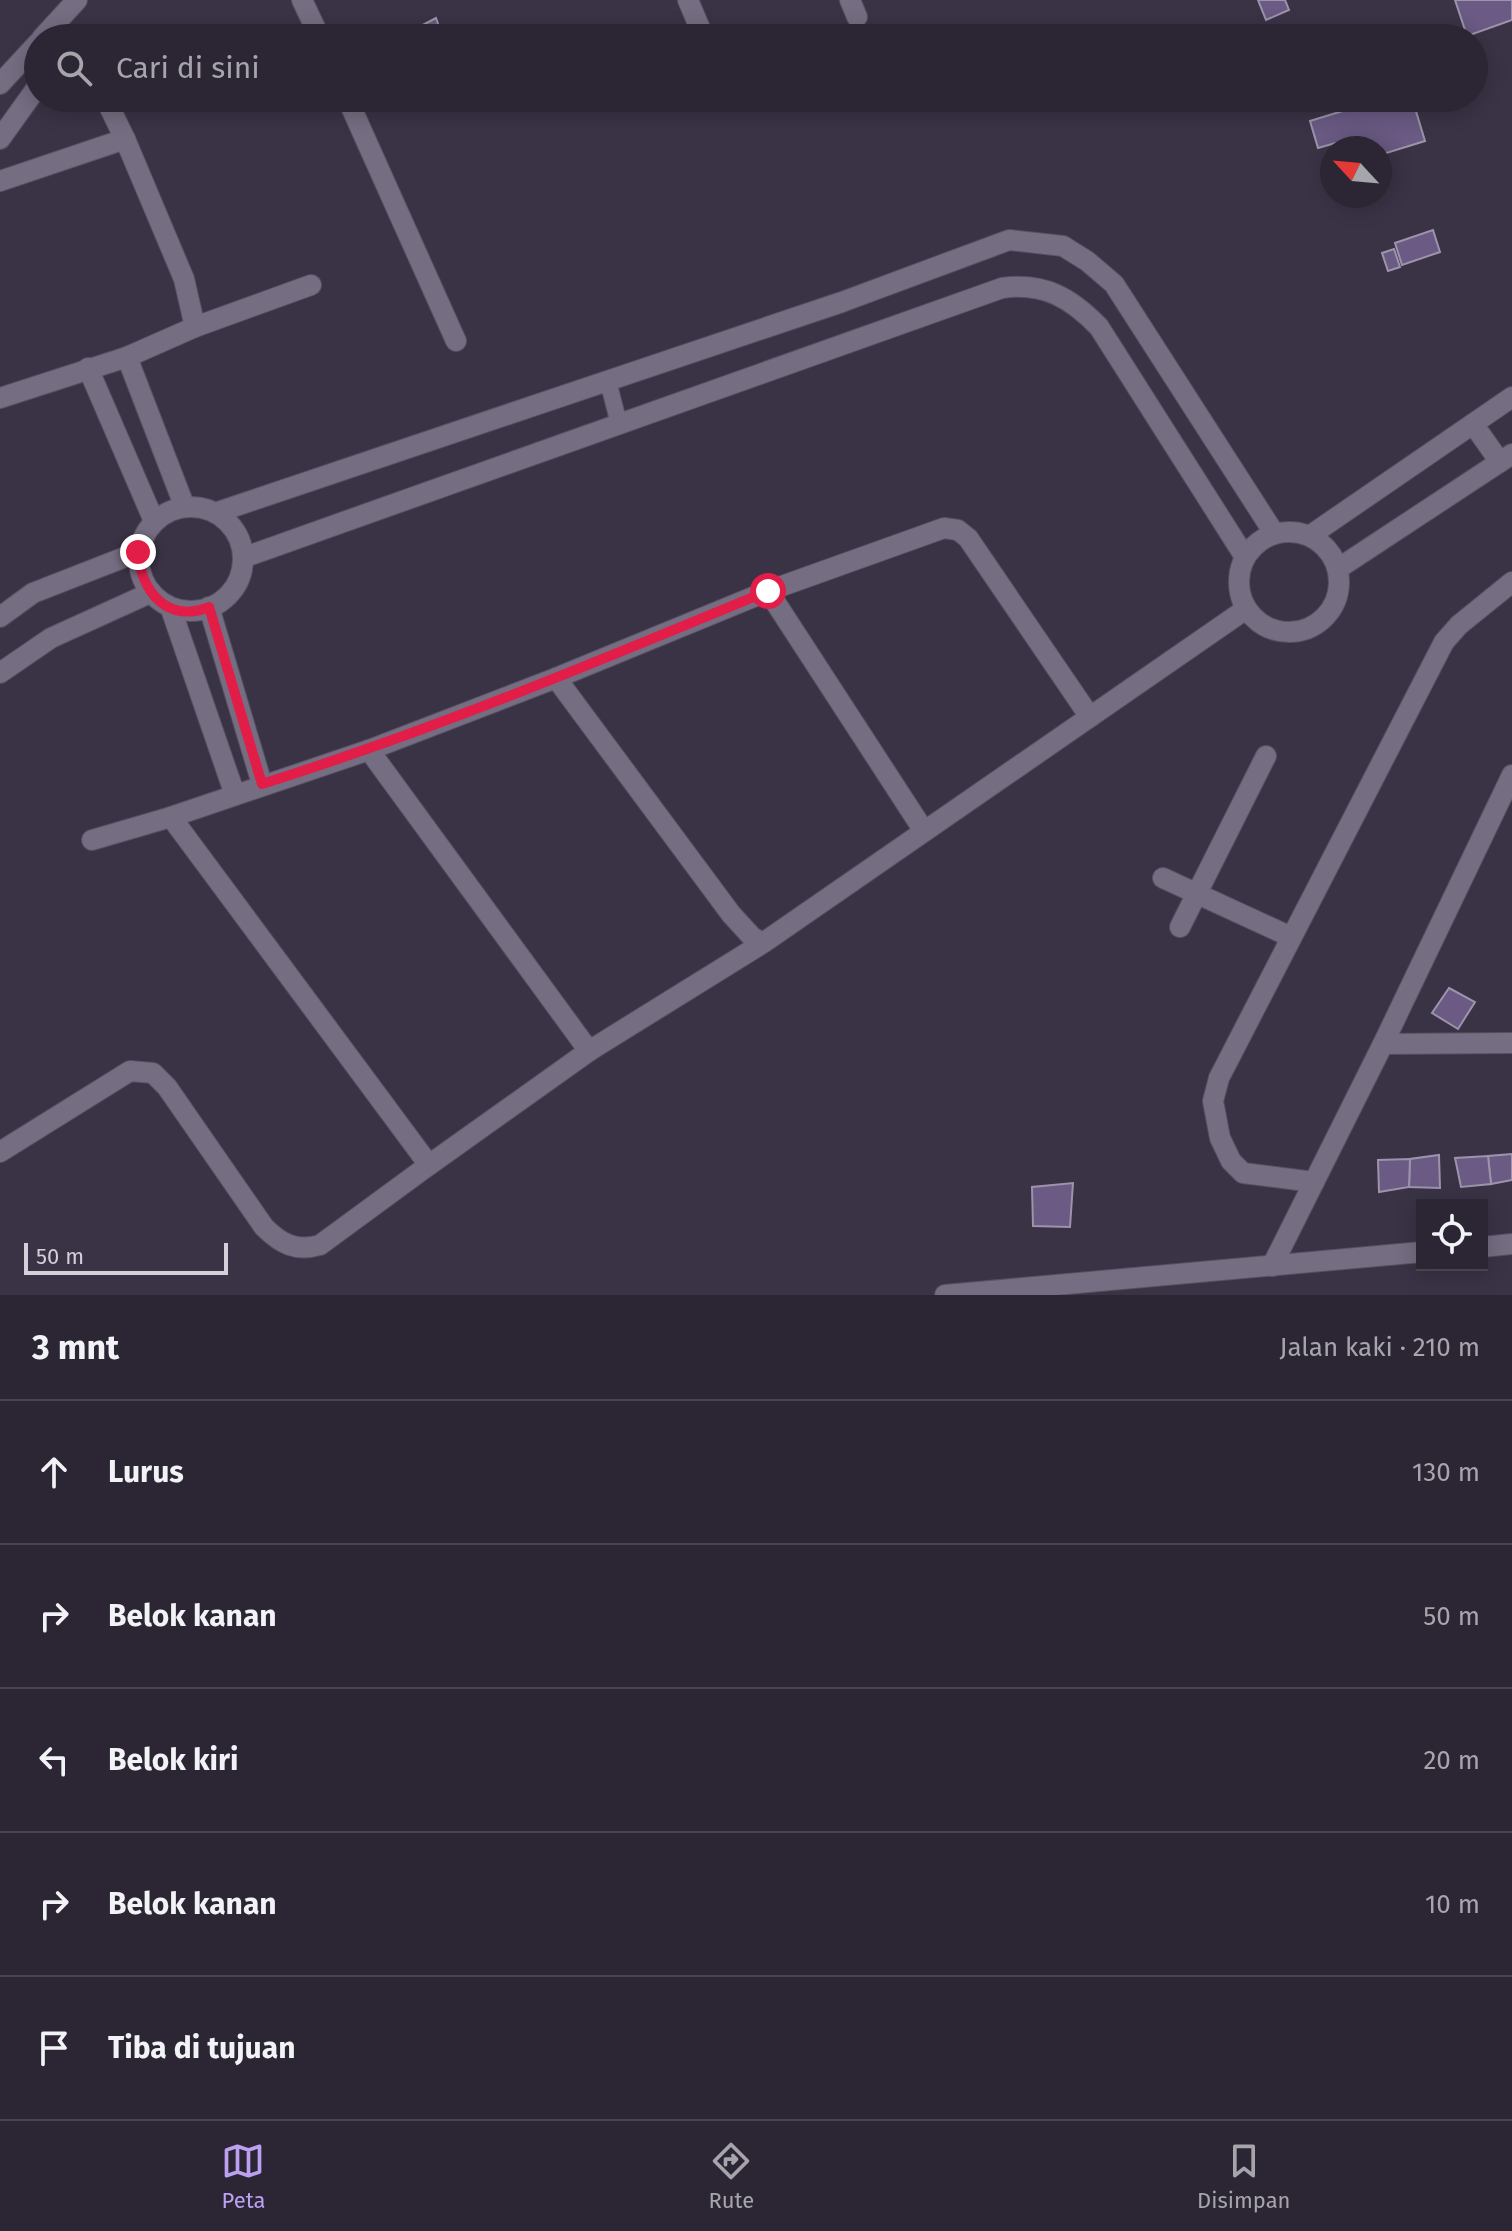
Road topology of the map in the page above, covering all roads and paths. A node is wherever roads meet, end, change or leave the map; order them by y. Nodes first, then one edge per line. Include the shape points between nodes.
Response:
1 (77, 0) edge
2 (302, 0) edge
3 (688, 0) edge
4 (55, 24) edge
5 (313, 24) edge
6 (698, 24) edge
7 (24, 58) edge
8 (0, 84) edge
9 (24, 106) edge
10 (112, 112) edge
11 (353, 112) edge
12 (0, 139) edge
13 (125, 139) junction
14 (0, 181) edge
15 (311, 285) dead end
16 (195, 327) junction
17 (456, 341) dead end
18 (127, 357) junction
19 (88, 368) junction
20 (608, 381) junction
21 (1177, 382) junction
22 (1512, 397) edge
23 (0, 398) edge
24 (1146, 402) junction
25 (619, 424) junction
26 (1473, 424) junction
27 (1506, 458) edge
28 (184, 505) junction
29 (218, 512) junction
30 (154, 521) junction
31 (1274, 533) junction
32 (1311, 535) junction
33 (138, 552) junction
34 (245, 557) junction
35 (1245, 557) junction
36 (1339, 568) junction
37 (1512, 582) edge
38 (768, 591) junction
39 (150, 593) junction
40 (209, 607) junction
41 (171, 609) junction
42 (1246, 609) junction
43 (0, 617) edge
44 (0, 673) edge
45 (556, 678) junction
46 (1090, 717) junction
47 (369, 750) junction
48 (1266, 756) dead end
49 (1512, 775) edge
50 (262, 784) junction
51 (235, 795) junction
52 (171, 817) junction
53 (924, 831) junction
54 (92, 840) dead end
55 (1163, 878) dead end
56 (1195, 893) junction
57 (1180, 927) dead end
58 (1291, 937) junction
59 (763, 943) junction
60 (1512, 1043) edge
61 (1383, 1044) junction
62 (589, 1051) junction
63 (0, 1152) edge
64 (429, 1165) junction
65 (1314, 1182) junction
66 (1512, 1244) edge
67 (1488, 1246) edge
68 (1416, 1253) edge
69 (1272, 1266) junction
70 (945, 1295) edge

1 - 4 street
2 - 5 street
3 - 6 street
7 - 8 street
9 - 12 street
10 - 13 street
11 - 17 street
13 - 14 street
13 - 16 street via 184,279
15 - 16 street
16 - 18 street
18 - 19 street
18 - 28 street
19 - 23 street
19 - 30 street
20 - 21 street via 1009,240 1063,246 1114,284
20 - 25 lane
20 - 29 street
21 - 24 street
21 - 31 street
22 - 26 street
24 - 25 street via 1099,327 1078,305 1022,285
24 - 35 street
25 - 34 street
26 - 27 street
26 - 32 street
27 - 36 street
28 - 29 street
28 - 30 street
29 - 34 street via 238,531
30 - 33 street
31 - 32 street via 1293,530
31 - 35 street
32 - 36 street via 1329,548
33 - 39 street via 140,574
33 - 43 street via 33,593
34 - 40 street via 239,583 222,603
35 - 42 street via 1239,574
36 - 42 street via 1335,604 1310,628 1274,631
37 - 58 street via 1444,642
38 - 45 street
38 - 46 street via 944,528 958,530
38 - 53 street
39 - 41 street
39 - 44 street via 51,638
40 - 41 street via 197,612
40 - 50 street
41 - 51 street
42 - 46 street
45 - 47 street
45 - 59 street via 731,914
46 - 53 street
47 - 50 street
47 - 62 street
48 - 56 street
49 - 61 street
50 - 51 street
51 - 52 street
52 - 54 street
52 - 64 street
53 - 59 street
55 - 56 street
56 - 57 street
56 - 58 street
58 - 65 street via 1219,1078 1213,1101 1220,1138 1243,1173
59 - 62 street
60 - 61 street
61 - 65 street
62 - 64 street
63 - 64 street via 130,1071 153,1073 264,1227 278,1241 307,1248 320,1245
65 - 69 street
66 - 67 street
68 - 69 street
69 - 70 street

